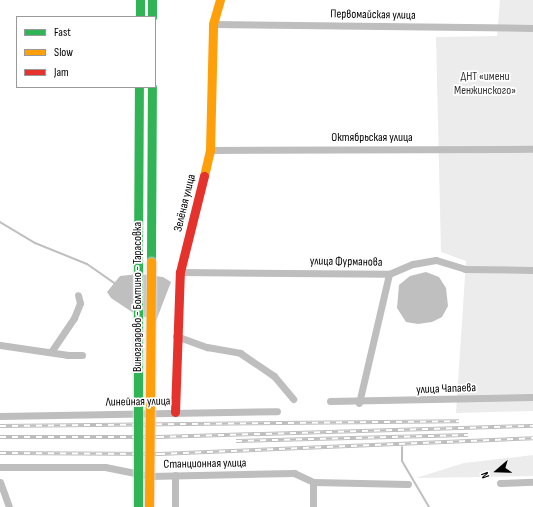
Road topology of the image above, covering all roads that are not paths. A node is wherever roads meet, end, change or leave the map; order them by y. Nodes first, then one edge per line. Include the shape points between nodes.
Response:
1 (140, 0) edge
2 (152, 0) edge
3 (220, 0) edge
4 (140, 16) edge
5 (152, 16) edge
6 (213, 24) junction
7 (533, 28) edge
8 (139, 88) edge
9 (152, 88) edge
10 (533, 149) edge
11 (210, 150) junction
12 (533, 270) edge
13 (180, 272) junction
14 (389, 274) junction
15 (78, 295) dead end
16 (176, 336) junction
17 (0, 345) edge
18 (51, 352) junction
19 (82, 355) dead end
20 (533, 397) edge
21 (293, 399) dead end
22 (330, 401) dead end
23 (359, 402) junction
24 (277, 411) dead end
25 (175, 412) junction
26 (0, 416) edge
27 (0, 466) edge
28 (175, 475) junction
29 (0, 482) edge
30 (313, 482) junction
31 (533, 482) edge
32 (408, 484) dead end
33 (500, 484) dead end
34 (9, 507) edge
35 (138, 507) edge
36 (149, 507) edge
37 (175, 507) edge
38 (313, 507) edge

1 - 4 main road
2 - 5 main road
3 - 6 main road, Зелёная улица
6 - 7 street, Первомайская улица
6 - 11 main road, Зелёная улица
8 - 35 main road, Виноградово - Болтино - Тарасовка, bridge
9 - 36 main road, Виноградово - Болтино - Тарасовка, bridge
10 - 11 street, Октябрьская улица
11 - 13 main road, Зелёная улица
12 - 14 street, улица Фурманова via 465,269 436,260 413,264
13 - 14 street, улица Фурманова
13 - 16 main road, Зелёная улица
14 - 23 street
15 - 18 street via 80,303 74,318
16 - 21 street via 207,347 240,353 274,376
16 - 25 main road, Зелёная улица
17 - 18 street
18 - 19 street
20 - 23 street, улица Чапаева
22 - 23 street
24 - 25 street, Линейная улица
25 - 26 street, Линейная улица
27 - 28 street, Станционная улица via 105,467 150,476
28 - 30 street, Станционная улица via 294,473
28 - 37 street
29 - 34 street
30 - 32 street, Станционная улица
30 - 38 street
31 - 33 street

